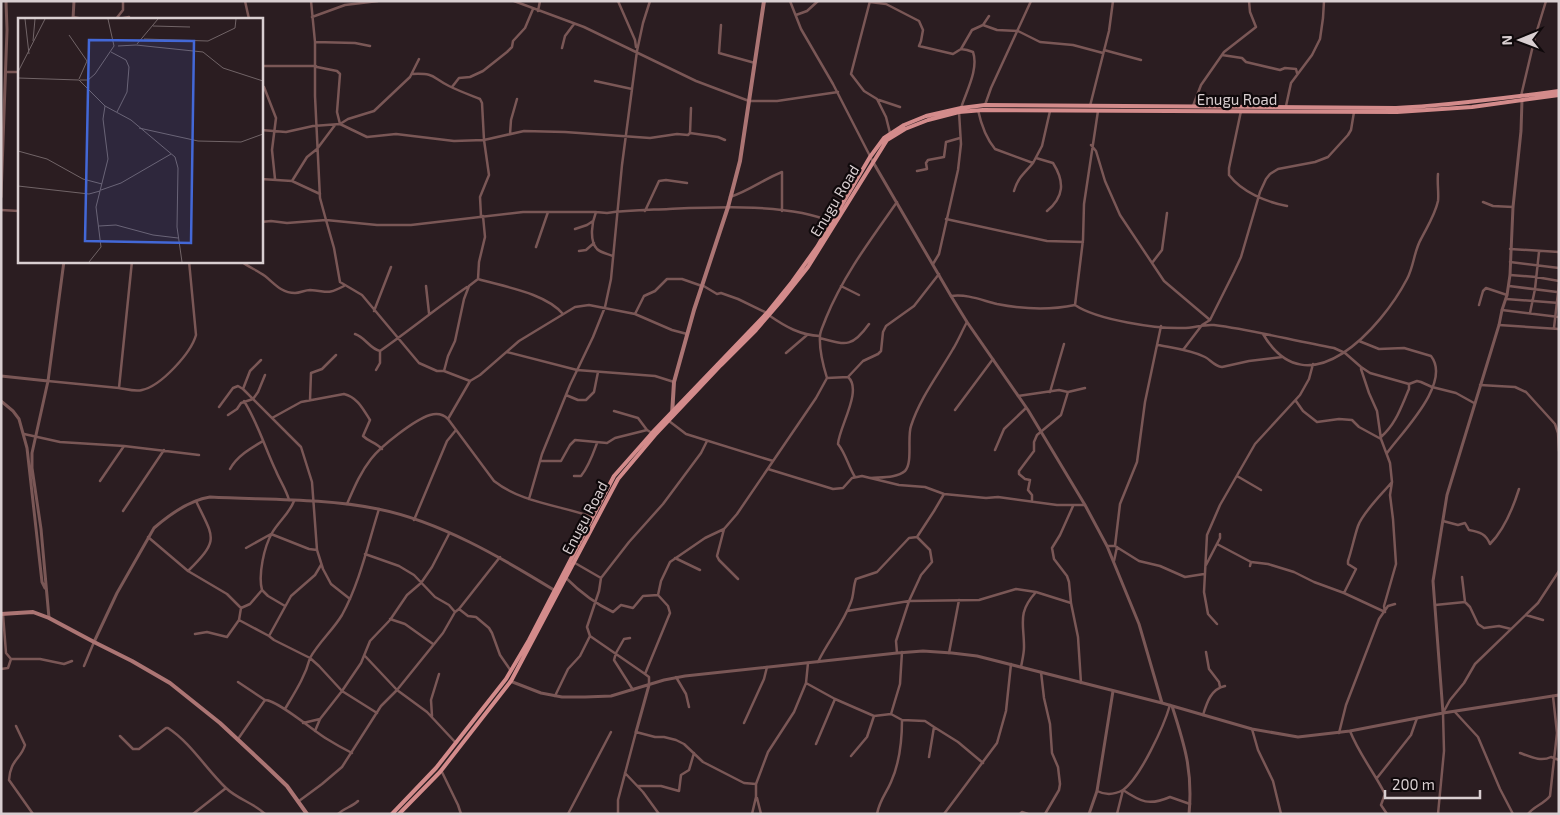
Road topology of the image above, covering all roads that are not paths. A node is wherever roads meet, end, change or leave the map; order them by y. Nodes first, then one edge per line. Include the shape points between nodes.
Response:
1 (6, 1) edge
2 (74, 1) edge
3 (123, 1) edge
4 (245, 1) edge
5 (311, 1) edge
6 (377, 1) edge
7 (514, 1) edge
8 (540, 1) edge
9 (618, 1) edge
10 (650, 1) edge
11 (764, 1) edge
12 (790, 1) edge
13 (818, 1) edge
14 (1031, 1) edge
15 (1113, 1) edge
16 (1249, 1) edge
17 (1324, 1) edge
18 (1546, 1) edge
19 (870, 2) edge
20 (532, 9) junction
21 (538, 11) junction
22 (796, 15) junction
23 (312, 16) junction
24 (989, 16) dead end
25 (73, 18) edge
26 (118, 18) edge
27 (249, 18) edge
28 (574, 24) junction
29 (721, 25) dead end
30 (983, 25) junction
31 (1, 30) edge
32 (7, 30) junction
33 (1018, 30) junction
34 (315, 42) junction
35 (370, 46) dead end
36 (562, 48) dead end
37 (961, 49) junction
38 (637, 51) junction
39 (1104, 51) junction
40 (1222, 55) junction
41 (419, 59) dead end
42 (1141, 60) dead end
43 (755, 62) junction
44 (262, 66) edge
45 (316, 66) junction
46 (6, 72) junction
47 (18, 72) edge
48 (1297, 73) junction
49 (412, 74) junction
50 (595, 81) dead end
51 (262, 87) edge
52 (452, 87) junction
53 (632, 89) junction
54 (1559, 91) edge
55 (838, 92) junction
56 (1559, 96) edge
57 (1522, 98) junction
58 (517, 99) dead end
59 (877, 99) junction
60 (749, 101) junction
61 (985, 106) junction
62 (1090, 106) junction
63 (1193, 106) junction
64 (1286, 106) junction
65 (900, 107) dead end
66 (691, 108) dead end
67 (960, 110) junction
68 (978, 110) junction
69 (1050, 111) junction
70 (1098, 111) junction
71 (1241, 111) junction
72 (1354, 112) junction
73 (334, 124) junction
74 (340, 124) junction
75 (316, 126) junction
76 (262, 130) edge
77 (274, 132) junction
78 (690, 133) junction
79 (890, 133) junction
80 (510, 134) junction
81 (626, 137) junction
82 (960, 138) junction
83 (484, 140) junction
84 (725, 140) dead end
85 (1092, 145) junction
86 (317, 149) junction
87 (870, 157) junction
88 (1036, 158) junction
89 (873, 162) junction
90 (1033, 163) junction
91 (917, 171) dead end
92 (1438, 174) dead end
93 (262, 179) edge
94 (275, 179) junction
95 (292, 181) junction
96 (687, 184) dead end
97 (1014, 191) dead end
98 (320, 194) junction
99 (1, 197) edge
100 (730, 197) junction
101 (1260, 197) junction
102 (896, 202) junction
103 (1483, 202) dead end
104 (1287, 206) dead end
105 (728, 207) junction
106 (1513, 207) junction
107 (1, 210) edge
108 (18, 210) edge
109 (645, 211) junction
110 (782, 211) junction
111 (1046, 211) dead end
112 (548, 212) junction
113 (596, 212) junction
114 (618, 212) junction
115 (1167, 213) dead end
116 (482, 216) junction
117 (946, 219) junction
118 (326, 220) junction
119 (593, 221) junction
120 (262, 222) edge
121 (832, 222) junction
122 (587, 225) junction
123 (592, 228) junction
124 (575, 229) dead end
125 (1083, 242) junction
126 (594, 243) junction
127 (536, 247) dead end
128 (1510, 249) junction
129 (579, 250) dead end
130 (1538, 252) junction
131 (1559, 252) edge
132 (614, 256) junction
133 (64, 262) edge
134 (132, 262) edge
135 (189, 262) edge
136 (243, 262) edge
137 (1510, 262) junction
138 (1152, 263) junction
139 (933, 264) junction
140 (1537, 264) junction
141 (391, 267) dead end
142 (1559, 268) edge
143 (938, 274) junction
144 (1510, 275) junction
145 (1536, 276) junction
146 (478, 279) junction
147 (1559, 282) edge
148 (702, 285) junction
149 (344, 286) junction
150 (426, 286) dead end
151 (469, 286) junction
152 (841, 286) junction
153 (1508, 286) junction
154 (1536, 289) junction
155 (1557, 292) junction
156 (859, 295) dead end
157 (951, 296) junction
158 (1506, 297) junction
159 (1533, 301) junction
160 (1558, 303) edge
161 (1076, 305) junction
162 (1478, 305) dead end
163 (605, 307) junction
164 (1502, 310) junction
165 (374, 311) junction
166 (1530, 313) junction
167 (430, 314) junction
168 (563, 314) junction
169 (635, 314) junction
170 (768, 315) junction
171 (1557, 317) edge
172 (1210, 320) junction
173 (967, 322) junction
174 (868, 324) dead end
175 (1202, 325) junction
176 (1499, 325) junction
177 (1162, 326) junction
178 (1554, 328) junction
179 (1559, 329) edge
180 (355, 334) dead end
181 (687, 334) junction
182 (1263, 334) junction
183 (806, 335) junction
184 (820, 337) junction
185 (398, 338) junction
186 (1359, 341) junction
187 (1064, 344) dead end
188 (1158, 344) junction
189 (1183, 350) junction
190 (380, 351) junction
191 (507, 352) junction
192 (786, 353) dead end
193 (1345, 353) junction
194 (336, 355) dead end
195 (1284, 357) junction
196 (993, 359) junction
197 (261, 360) dead end
198 (1313, 364) junction
199 (1360, 367) junction
200 (376, 370) dead end
201 (577, 370) junction
202 (444, 371) junction
203 (598, 372) junction
204 (265, 374) dead end
205 (1, 376) edge
206 (848, 377) junction
207 (827, 378) junction
208 (470, 380) junction
209 (48, 381) junction
210 (674, 382) junction
211 (1409, 384) junction
212 (1480, 385) junction
213 (1432, 387) junction
214 (119, 388) junction
215 (1085, 388) dead end
216 (243, 389) junction
217 (1050, 392) junction
218 (1068, 392) junction
219 (566, 394) junction
220 (1018, 396) junction
221 (252, 398) junction
222 (310, 400) junction
223 (1, 401) edge
224 (244, 401) junction
225 (1296, 401) junction
226 (1474, 403) junction
227 (218, 407) dead end
228 (1026, 408) junction
229 (955, 410) dead end
230 (614, 411) dead end
231 (228, 415) dead end
232 (672, 415) junction
233 (272, 418) junction
234 (448, 419) junction
235 (669, 421) junction
236 (456, 430) junction
237 (647, 430) junction
238 (1041, 432) junction
239 (652, 433) junction
240 (24, 434) junction
241 (36, 438) junction
242 (1381, 438) junction
243 (707, 440) junction
244 (263, 442) junction
245 (597, 442) junction
246 (124, 446) junction
247 (382, 448) junction
248 (164, 450) junction
249 (995, 450) dead end
250 (1559, 451) edge
251 (1387, 453) junction
252 (199, 454) dead end
253 (540, 461) junction
254 (773, 461) junction
255 (768, 468) junction
256 (230, 469) dead end
257 (574, 476) dead end
258 (890, 476) junction
259 (1237, 476) junction
260 (855, 477) junction
261 (883, 477) junction
262 (870, 478) junction
263 (100, 481) dead end
264 (881, 481) junction
265 (1392, 482) junction
266 (890, 483) junction
267 (1519, 489) dead end
268 (1261, 490) dead end
269 (944, 494) junction
270 (529, 499) junction
271 (196, 501) junction
272 (292, 501) junction
273 (1032, 501) junction
274 (314, 502) junction
275 (347, 504) junction
276 (1074, 505) junction
277 (1085, 505) junction
278 (379, 509) junction
279 (123, 510) dead end
280 (594, 518) junction
281 (414, 520) junction
282 (1443, 520) junction
283 (724, 529) junction
284 (272, 534) junction
285 (449, 534) junction
286 (1220, 534) dead end
287 (148, 537) junction
288 (917, 537) junction
289 (1217, 544) junction
290 (1108, 546) junction
291 (1116, 547) junction
292 (246, 548) dead end
293 (317, 550) junction
294 (365, 554) junction
295 (500, 557) junction
296 (675, 558) junction
297 (1114, 561) junction
298 (574, 562) junction
299 (322, 564) junction
300 (1206, 566) junction
301 (700, 570) dead end
302 (188, 571) junction
303 (1559, 571) edge
304 (1204, 574) junction
305 (1462, 577) dead end
306 (566, 578) junction
307 (601, 578) junction
308 (738, 579) dead end
309 (421, 583) junction
310 (46, 589) junction
311 (262, 590) junction
312 (554, 590) junction
313 (1036, 592) junction
314 (1344, 593) junction
315 (658, 595) junction
316 (350, 599) junction
317 (909, 600) junction
318 (959, 600) junction
319 (1465, 602) junction
320 (1071, 603) junction
321 (595, 604) junction
322 (1395, 604) dead end
323 (1435, 605) junction
324 (285, 606) junction
325 (241, 608) junction
326 (459, 610) junction
327 (847, 611) junction
328 (455, 612) junction
329 (1385, 612) junction
330 (2, 614) edge
331 (1526, 615) junction
332 (49, 618) junction
333 (390, 619) junction
334 (239, 620) junction
335 (1543, 620) dead end
336 (1217, 624) dead end
337 (1511, 628) junction
338 (195, 634) dead end
339 (269, 636) junction
340 (590, 636) junction
341 (630, 638) dead end
342 (94, 642) junction
343 (433, 644) junction
344 (902, 652) junction
345 (1206, 652) dead end
346 (616, 653) junction
347 (897, 653) junction
348 (948, 653) junction
349 (365, 656) junction
350 (310, 658) junction
351 (11, 659) junction
352 (72, 661) dead end
353 (818, 662) junction
354 (808, 663) junction
355 (1011, 664) junction
356 (84, 666) dead end
357 (767, 667) junction
358 (1021, 667) junction
359 (1, 670) edge
360 (511, 671) junction
361 (1041, 672) junction
362 (439, 674) dead end
363 (645, 674) junction
364 (676, 678) junction
365 (506, 679) junction
366 (511, 681) junction
367 (238, 682) dead end
368 (806, 683) junction
369 (1081, 683) junction
370 (649, 684) junction
371 (1225, 686) dead end
372 (1220, 687) junction
373 (397, 690) junction
374 (633, 690) junction
375 (342, 691) junction
376 (1113, 691) junction
377 (1559, 695) edge
378 (555, 696) junction
379 (1553, 696) junction
380 (835, 699) junction
381 (265, 700) junction
382 (1162, 703) junction
383 (1171, 705) junction
384 (689, 708) dead end
385 (285, 709) junction
386 (1455, 711) junction
387 (377, 713) junction
388 (1443, 713) junction
389 (891, 714) junction
390 (1202, 715) junction
391 (874, 716) junction
392 (433, 718) junction
393 (1417, 718) junction
394 (320, 719) junction
395 (902, 720) junction
396 (303, 723) junction
397 (744, 723) dead end
398 (16, 726) dead end
399 (934, 727) junction
400 (1252, 729) junction
401 (315, 731) junction
402 (1350, 731) junction
403 (611, 732) dead end
404 (636, 732) junction
405 (1339, 733) junction
406 (120, 736) dead end
407 (238, 740) junction
408 (456, 743) junction
409 (816, 744) dead end
410 (352, 753) junction
411 (694, 753) junction
412 (1520, 753) dead end
413 (851, 756) dead end
414 (929, 757) dead end
415 (1555, 758) junction
416 (1559, 760) edge
417 (984, 763) junction
418 (441, 770) junction
419 (625, 773) junction
420 (1377, 778) junction
421 (756, 784) junction
422 (638, 786) junction
423 (226, 788) junction
424 (1123, 790) junction
425 (1097, 791) junction
426 (756, 797) junction
427 (299, 801) junction
428 (358, 801) dead end
429 (1190, 804) junction
430 (1189, 813) edge
431 (33, 814) edge
432 (193, 814) edge
433 (265, 814) edge
434 (307, 814) edge
435 (338, 814) edge
436 (392, 814) edge
437 (399, 814) edge
438 (461, 814) edge
439 (568, 814) edge
440 (618, 814) edge
441 (659, 814) edge
442 (752, 814) edge
443 (761, 814) edge
444 (877, 814) edge
445 (944, 814) edge
446 (1020, 814) edge
447 (1028, 814) edge
448 (1045, 814) edge
449 (1089, 814) edge
450 (1116, 814) edge
451 (1281, 814) edge
452 (1387, 814) edge
453 (1438, 814) edge
454 (1514, 814) edge
455 (1528, 814) edge

1 - 32 street
2 - 25 street
3 - 26 street via 123,10
4 - 27 street
5 - 23 street
6 - 23 street via 345,5
7 - 20 street
8 - 21 street
9 - 38 street via 636,40
10 - 38 street
11 - 43 main road
12 - 22 street
13 - 22 street via 807,11
14 - 33 street
15 - 39 street
16 - 40 street via 1256,27
17 - 48 street via 1320,39
18 - 57 street via 1534,37
19 - 37 street via 886,4 919,21 924,30 919,46 953,54
19 - 59 street via 851,74 864,91
20 - 21 street
20 - 52 street via 525,28 507,52 483,71 459,78
21 - 28 street
22 - 55 street
23 - 34 street
24 - 30 street
28 - 36 street via 565,36
28 - 38 street
29 - 43 street via 719,53
30 - 33 street via 997,30
30 - 37 street via 972,30
31 - 32 street
32 - 46 street
33 - 39 street via 1040,42
33 - 61 street
34 - 35 street
34 - 45 street
37 - 67 street via 973,52 974,59
38 - 53 street
38 - 60 street via 696,81
39 - 42 street
39 - 62 street
40 - 48 street via 1280,70 1296,69
40 - 63 street via 1201,85
41 - 49 street
43 - 60 main road
44 - 45 street
45 - 74 street via 340,72 337,112
45 - 75 street
46 - 47 street
46 - 99 street
48 - 64 street via 1291,83
49 - 52 street via 433,75
49 - 74 street via 380,107
50 - 53 street
51 - 77 street via 276,118
52 - 83 street via 480,99
53 - 81 street
54 - 57 main road
55 - 60 street via 777,101
55 - 87 street
56 - 57 main road, Enugu Road
57 - 64 main road via 1440,106
57 - 72 main road, Enugu Road via 1440,110
57 - 106 street
58 - 80 street
59 - 65 street
59 - 79 street
60 - 100 main road via 740,161
61 - 62 main road
61 - 67 main road
62 - 63 main road
63 - 64 main road
66 - 78 street
67 - 68 main road, Enugu Road
67 - 79 main road via 926,116
67 - 82 street
67 - 89 main road, Enugu Road via 896,134
68 - 69 main road, Enugu Road
68 - 90 street via 995,149
69 - 70 main road, Enugu Road
69 - 88 street
70 - 71 main road, Enugu Road
70 - 85 street
71 - 72 main road, Enugu Road
71 - 101 street via 1230,175 1246,190
72 - 101 street via 1351,130 1328,157 1274,171 1266,179
73 - 74 street
73 - 75 street
73 - 86 street
74 - 83 street via 373,137 396,134 454,141
75 - 77 street
75 - 86 street
76 - 77 street
77 - 94 street
78 - 81 street
78 - 84 street
79 - 87 main road
80 - 81 street via 565,132
80 - 83 street
81 - 114 street
82 - 91 street via 946,142 944,157 928,160 927,169
82 - 117 street via 958,170
83 - 116 street via 489,175 480,197
85 - 125 street via 1084,204
85 - 138 street via 1117,208
86 - 95 street via 307,157
86 - 98 street
87 - 89 street
87 - 121 main road
88 - 90 street
88 - 111 street via 1053,163 1062,179 1055,204
89 - 102 street
89 - 170 main road, Enugu Road via 808,267
90 - 97 street via 1017,179
92 - 186 street via 1438,200 1408,278 1381,318
93 - 94 street
94 - 95 street
95 - 98 street
96 - 109 street via 659,181
98 - 118 street
100 - 105 main road
100 - 110 street via 782,172
101 - 104 street
101 - 172 street via 1241,257
102 - 139 street
102 - 152 street
103 - 106 street
105 - 109 street
105 - 110 street
105 - 148 main road
106 - 128 street
107 - 108 street
109 - 114 street
110 - 121 street via 804,213
112 - 113 street
112 - 116 street
112 - 127 street
113 - 114 street
113 - 119 street
114 - 132 street
115 - 138 street via 1162,250
116 - 118 street via 386,225
116 - 146 street via 485,237
117 - 125 street via 1047,241
117 - 139 street via 939,254
118 - 120 street
118 - 149 street via 338,276
119 - 122 street
119 - 123 street
121 - 170 main road
122 - 123 street
122 - 124 street
123 - 126 street
125 - 161 street
126 - 129 street via 586,250
126 - 132 street via 598,250
128 - 130 street
128 - 137 street
130 - 131 street
130 - 140 street
132 - 163 street
133 - 209 street
134 - 214 street
135 - 214 street via 194,343 182,360 148,388
136 - 149 street via 286,291 324,293
137 - 140 street
137 - 144 street
138 - 172 street via 1164,280
139 - 143 street
140 - 142 street
140 - 145 street
141 - 165 street
143 - 157 street
143 - 206 street via 914,306 886,326 881,351 863,361
144 - 145 street
144 - 153 street
145 - 147 street
145 - 154 street
146 - 151 street
146 - 168 street via 539,298
147 - 155 street
148 - 169 street via 682,279 667,279 655,291 644,296
148 - 170 street
148 - 181 main road
149 - 165 street via 362,295
150 - 167 street
151 - 167 street
151 - 202 street
152 - 156 street
152 - 184 street
153 - 154 street
153 - 158 street
154 - 155 street
154 - 159 street
155 - 160 street
157 - 161 street via 1035,308
157 - 173 street
158 - 159 street
158 - 162 street via 1486,288
158 - 164 street
159 - 160 street
159 - 166 street
160 - 171 street
161 - 177 street via 1121,322
163 - 168 street via 582,305
163 - 169 street
163 - 201 street
164 - 166 street
164 - 176 street
165 - 185 street
166 - 171 street
167 - 185 street
168 - 191 street
169 - 181 street
170 - 183 street
170 - 232 main road, Enugu Road
171 - 178 street
172 - 175 street
173 - 196 street
173 - 258 street via 916,410 908,433 910,453 907,469
174 - 184 street via 849,344
175 - 177 street via 1184,328
175 - 182 street
175 - 189 street
176 - 178 street
176 - 212 street
177 - 188 street
178 - 179 street
180 - 190 street
181 - 210 main road
182 - 193 street
182 - 195 street via 1274,350
183 - 184 street
183 - 192 street
184 - 207 street
185 - 190 street
185 - 202 street via 419,362
186 - 193 street
186 - 213 street via 1379,349 1404,348 1431,356 1436,369
187 - 217 street
188 - 189 street
188 - 291 street via 1136,462 1120,504
189 - 195 street via 1206,357 1218,367
190 - 200 street
191 - 201 street
191 - 208 street
193 - 198 street via 1326,363
193 - 199 street
194 - 222 street via 322,369 311,373
195 - 198 street via 1294,362
196 - 220 street
196 - 229 street
197 - 216 street via 250,371
198 - 225 street via 1310,379
199 - 211 street
199 - 242 street via 1377,411
201 - 203 street
201 - 219 street
202 - 208 street
203 - 210 street via 655,376
203 - 219 street via 594,392 586,400
204 - 221 street via 262,387
205 - 209 street
206 - 207 street
206 - 260 street via 853,382 853,391 838,444
207 - 254 street
208 - 234 street
209 - 214 street
209 - 241 street
210 - 232 main road
211 - 213 street via 1417,381
211 - 242 street via 1396,419
212 - 226 street
212 - 250 street via 1516,387 1526,392 1555,424
213 - 226 street via 1456,393
213 - 251 street via 1418,416
215 - 218 street
216 - 221 street
216 - 227 street via 235,387
217 - 218 street
217 - 220 street
218 - 238 street via 1061,415
219 - 253 street
220 - 228 street
221 - 224 street
221 - 233 street
222 - 233 street via 294,404
222 - 247 street via 337,394 350,395 370,420 363,436
223 - 240 street via 16,415
224 - 231 street
224 - 244 street
225 - 242 street via 1317,422 1352,420
225 - 259 street via 1255,444
226 - 282 street via 1447,495
228 - 238 street
228 - 249 street via 1004,430
230 - 237 street via 638,418
232 - 235 main road, Enugu Road
232 - 239 main road
233 - 274 street via 301,447 312,482
234 - 236 street
234 - 247 street via 436,414 424,418
235 - 243 street via 682,432
235 - 280 main road, Enugu Road via 618,479
236 - 270 street via 494,481
236 - 281 street via 447,441
237 - 239 street
237 - 245 street via 607,443
238 - 273 street via 1031,457 1018,473 1030,480 1028,490
238 - 277 street
239 - 280 main road via 614,476
240 - 241 street
240 - 310 street via 42,582
241 - 246 street
241 - 310 street via 32,468
242 - 251 street
243 - 254 street
243 - 307 street via 678,485
244 - 256 street via 239,457
244 - 272 street
245 - 253 street via 575,440 561,461
245 - 257 street via 584,472 581,476
246 - 248 street
246 - 263 street
247 - 275 street via 362,473
248 - 252 street
248 - 279 street
251 - 265 street
253 - 270 street
254 - 255 street
255 - 260 street via 836,490
255 - 283 street
258 - 261 street
258 - 266 street
259 - 268 street
259 - 300 street via 1207,535
260 - 262 street
261 - 262 street
261 - 264 street
262 - 264 street
264 - 266 street
265 - 314 street via 1358,525 1348,561 1356,569
265 - 329 street via 1390,495 1396,564
266 - 269 street
267 - 282 street via 1497,538 1490,544 1487,537 1469,530 1465,523 1458,525
269 - 273 street
269 - 288 street
270 - 280 street
271 - 272 street via 210,497
271 - 287 street via 163,520
271 - 302 street via 212,537 200,559
272 - 274 street
272 - 284 street via 290,511
273 - 276 street
274 - 275 street
274 - 293 street
275 - 278 street
276 - 277 street
276 - 320 street via 1052,548 1054,559 1067,576
277 - 290 street
278 - 281 street
278 - 294 street
280 - 298 main road, Enugu Road
280 - 312 main road
281 - 285 street
282 - 323 street via 1433,580
283 - 296 street
283 - 308 street via 718,560
284 - 292 street
284 - 293 street
284 - 311 street via 261,573
285 - 295 street
285 - 309 street
286 - 289 street
287 - 302 street
287 - 342 street
288 - 317 street via 930,550 932,562 921,575
288 - 327 street via 909,538 875,574 856,579
289 - 300 street
289 - 314 street via 1250,564 1268,564 1294,572
290 - 291 street
290 - 297 street
291 - 297 street
291 - 304 street via 1139,561 1185,577
293 - 299 street
294 - 309 street via 399,566
294 - 316 street
295 - 312 street
295 - 326 street
296 - 301 street
296 - 315 street via 660,581
297 - 382 street via 1139,624
298 - 306 main road, Enugu Road
298 - 307 street
299 - 316 street via 331,584
299 - 324 street
300 - 304 street
302 - 325 street via 227,594
303 - 331 street
304 - 336 street via 1206,608
305 - 319 street
306 - 321 street
306 - 366 main road, Enugu Road
307 - 321 street
309 - 328 street
309 - 333 street
310 - 332 street
311 - 324 street
311 - 325 street via 250,604
312 - 360 main road
313 - 318 street via 1016,589 979,600
313 - 320 street
313 - 358 street via 1025,606 1023,615
314 - 329 street
315 - 321 street via 643,596 633,608 621,605 613,612
315 - 363 street via 670,613
316 - 350 street
317 - 318 street
317 - 327 street
317 - 347 street via 896,641
318 - 348 street
319 - 323 street
319 - 337 street via 1484,628
320 - 369 street via 1078,637
321 - 340 street via 587,627
322 - 329 street via 1388,606
323 - 388 street
324 - 339 street
325 - 334 street
326 - 328 street
326 - 360 street via 476,617 489,628 500,655
327 - 353 street
328 - 343 street
329 - 405 street via 1379,619 1355,679
330 - 332 main road via 33,612
330 - 351 street via 6,653
331 - 335 street
331 - 337 street
332 - 342 main road
333 - 343 street via 405,624
333 - 349 street via 370,641
334 - 338 street via 227,637 207,632
334 - 339 street
337 - 388 street via 1475,664
339 - 350 street
340 - 346 street
340 - 378 street
341 - 346 street via 624,639
342 - 356 street
342 - 407 main road via 132,660 170,684
343 - 373 street
344 - 347 street
344 - 348 street
344 - 389 street via 900,684
345 - 372 street via 1208,669
346 - 363 street
346 - 374 street via 615,663
347 - 353 street
348 - 355 street
349 - 373 street
349 - 375 street
350 - 375 street
350 - 385 street via 306,672
351 - 352 street via 40,659 64,664
351 - 359 street via 8,668
353 - 354 street
354 - 357 street
354 - 368 street
355 - 358 street
355 - 417 street via 1006,711 997,743
357 - 364 street
357 - 397 street
358 - 361 street
360 - 365 main road
361 - 369 street
361 - 448 street via 1052,754 1060,784
362 - 392 street via 431,700
363 - 370 street via 649,677
364 - 370 street
364 - 384 street via 686,694
365 - 366 street
365 - 408 main road
366 - 378 street
366 - 418 main road, Enugu Road
367 - 381 street
368 - 380 street
368 - 421 street via 794,712 768,752
369 - 376 street
370 - 374 street
370 - 404 street
371 - 372 street
372 - 390 street via 1211,695
373 - 387 street
373 - 392 street
374 - 378 street via 611,696
375 - 387 street
375 - 394 street
376 - 382 street
376 - 425 street
377 - 379 street
379 - 386 street
379 - 415 street via 1557,733
380 - 391 street
380 - 409 street
381 - 385 street via 269,699
381 - 407 street
382 - 383 street
383 - 390 street
383 - 424 street via 1158,736
383 - 429 street via 1188,757
385 - 396 street
386 - 388 street
386 - 454 street via 1478,736
387 - 410 street
388 - 393 street
388 - 453 street via 1444,751
389 - 391 street
389 - 395 street
390 - 400 street
391 - 413 street via 867,737
392 - 408 street
393 - 402 street
393 - 420 street via 1412,735
394 - 396 street
394 - 401 street
395 - 399 street via 925,721
395 - 444 street via 902,745 895,772
396 - 401 street
398 - 431 street via 25,748 13,761 9,780
399 - 414 street
399 - 417 street
400 - 405 street via 1298,737
400 - 451 street
401 - 410 street
402 - 405 street
402 - 420 street via 1356,747
403 - 439 street
404 - 411 street via 676,740
404 - 419 street
406 - 423 street via 136,750 168,728 198,755
407 - 427 main road
408 - 436 main road
410 - 427 street via 342,767
411 - 421 street via 703,762 744,783
411 - 422 street via 689,770 680,775 680,791 661,786
412 - 415 street via 1540,760
415 - 416 street
415 - 455 street via 1550,796
417 - 445 street
418 - 437 main road, Enugu Road
418 - 438 street
419 - 422 street
419 - 440 street
420 - 452 street via 1385,794 1381,805
421 - 426 street
422 - 441 street
423 - 432 street
423 - 433 street
424 - 425 street via 1108,795
424 - 429 street via 1139,800 1156,803 1170,797
424 - 450 street
425 - 449 street
426 - 442 street
426 - 443 street
427 - 434 main road
428 - 435 street
429 - 430 street
446 - 447 street

